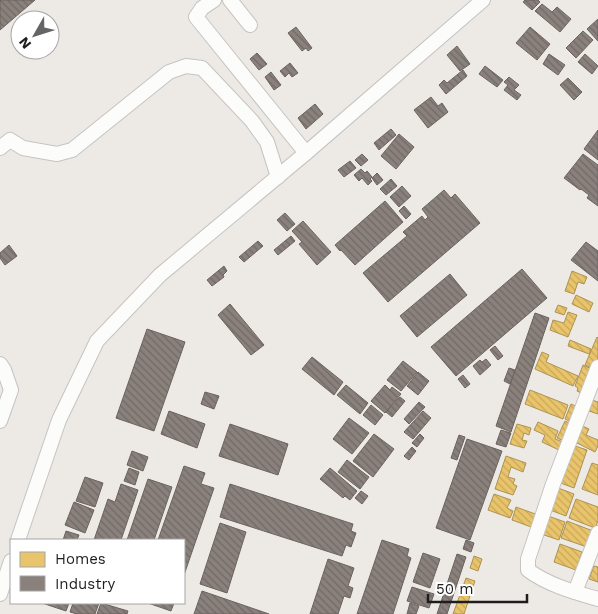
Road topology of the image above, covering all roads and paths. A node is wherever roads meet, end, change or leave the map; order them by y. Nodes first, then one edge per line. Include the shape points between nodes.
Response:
1 (214, 0) edge
2 (230, 0) edge
3 (483, 0) edge
4 (250, 25) dead end
5 (0, 148) edge
6 (306, 153) junction
7 (278, 177) junction
8 (0, 364) edge
9 (598, 367) edge
10 (0, 421) edge
11 (598, 533) edge
12 (18, 539) edge
13 (10, 564) edge
14 (575, 592) junction
15 (0, 594) edge
16 (598, 599) edge

1 - 6 street via 196,17
2 - 4 street
3 - 6 street
5 - 7 street via 10,140 23,148 57,154 72,150 169,72 186,66 202,68 252,121 267,142
6 - 7 street
7 - 12 street via 160,275 97,341 59,420
8 - 10 street via 11,390
9 - 14 street via 528,559 528,570 538,578
11 - 14 street
13 - 15 street
14 - 16 street

